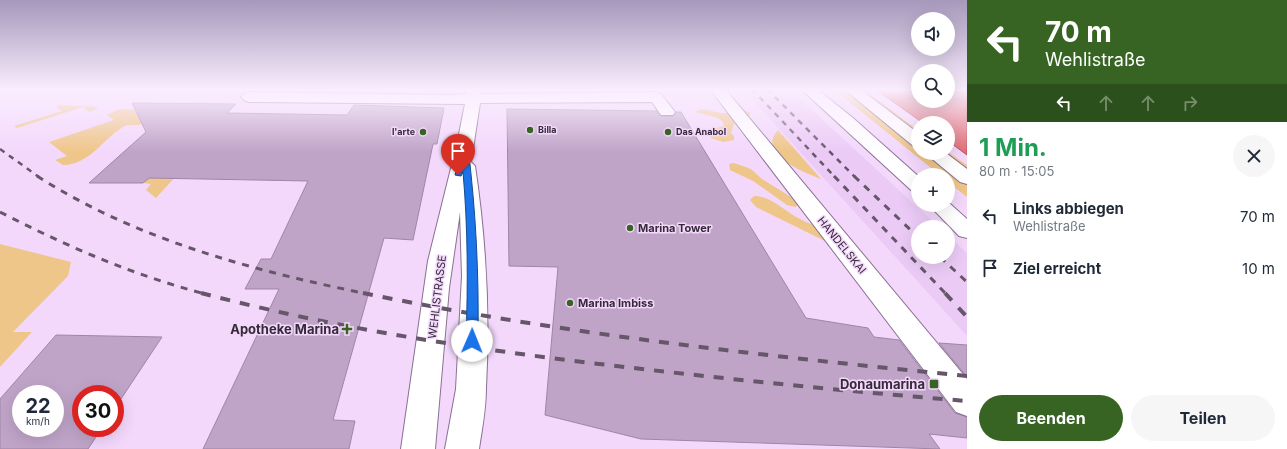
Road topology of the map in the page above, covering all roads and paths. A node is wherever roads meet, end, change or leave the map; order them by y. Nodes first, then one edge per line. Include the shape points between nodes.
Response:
1 (471, 110) edge
2 (734, 110) edge
3 (834, 110) edge
4 (879, 110) edge
5 (911, 135) edge
6 (464, 147) junction
7 (943, 160) edge
8 (967, 178) edge
9 (911, 180) edge
10 (947, 212) edge
11 (967, 231) edge
12 (967, 402) edge
13 (418, 449) edge
14 (462, 449) edge

1 - 6 street, WEHLISTRASSE
2 - 12 street, HANDELSKAI
3 - 9 street
4 - 5 street
6 - 13 street, WEHLISTRASSE via 438,276
6 - 14 street, WEHLISTRASSE via 471,211 474,276 471,389
7 - 8 street
10 - 11 street

